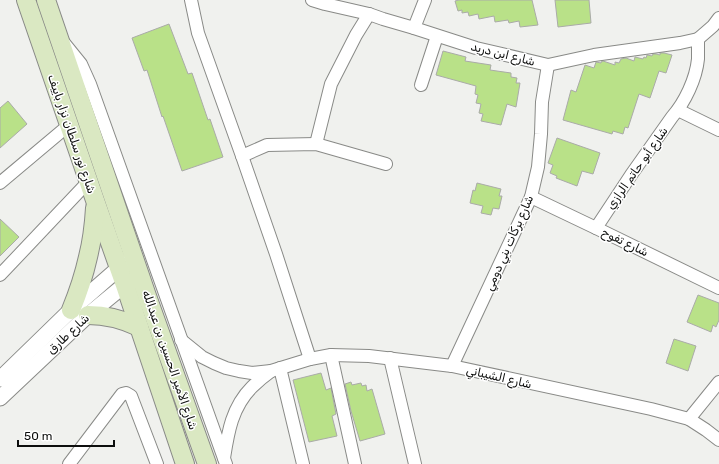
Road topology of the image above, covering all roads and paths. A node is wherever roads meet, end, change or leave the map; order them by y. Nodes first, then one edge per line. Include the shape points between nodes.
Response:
1 (26, 0) edge
2 (46, 0) edge
3 (191, 0) edge
4 (312, 0) edge
5 (424, 0) edge
6 (349, 5) edge
7 (369, 14) junction
8 (719, 18) edge
9 (414, 28) junction
10 (437, 36) junction
11 (58, 37) junction
12 (698, 39) junction
13 (548, 65) junction
14 (421, 85) dead end
15 (678, 110) junction
16 (69, 125) junction
17 (719, 130) edge
18 (316, 144) junction
19 (242, 156) junction
20 (386, 164) dead end
21 (88, 182) junction
22 (0, 183) edge
23 (531, 197) junction
24 (96, 203) junction
25 (596, 228) junction
26 (134, 256) junction
27 (119, 268) junction
28 (139, 273) junction
29 (0, 275) edge
30 (125, 285) junction
31 (719, 288) edge
32 (80, 313) junction
33 (139, 327) junction
34 (181, 340) junction
35 (331, 355) junction
36 (310, 358) junction
37 (390, 358) junction
38 (452, 366) junction
39 (276, 369) junction
40 (0, 379) edge
41 (719, 382) edge
42 (0, 398) edge
43 (689, 420) junction
44 (719, 440) edge
45 (219, 462) edge
46 (69, 464) edge
47 (158, 464) edge
48 (185, 464) edge
49 (303, 464) edge
50 (355, 464) edge
51 (415, 464) edge

1 - 16 main road, شارع نور سلطان نزار باييف
2 - 11 main road, شارع نور سلطان نزار باييف
3 - 19 street via 198,33
4 - 6 street, شارع ابن دريد
5 - 9 street
6 - 7 street, شارع ابن دريد
7 - 9 street, شارع ابن دريد
7 - 18 street via 331,84
8 - 12 street
9 - 10 street, شارع ابن دريد
10 - 13 street, شارع ابن دريد
10 - 14 street
11 - 26 main road, شارع نور سلطان نزار باييف
11 - 34 street via 81,64 88,79
12 - 13 street, شارع ابن دريد
12 - 15 street, شارع أبو حاتم الرازي via 698,60 693,78
13 - 23 street, شارع بركات بني دومي via 542,102 538,167
15 - 17 street
15 - 25 street, شارع أبو حاتم الرازي
16 - 21 main road, شارع نور سلطان نزار باييف
16 - 22 street
18 - 19 street via 267,145
18 - 20 street
19 - 36 street
21 - 24 main road, شارع نور سلطان نزار باييف
21 - 29 street
23 - 25 street, شارع تفوح
23 - 38 street, شارع بركات بني دومي
24 - 27 main road, شارع نور سلطان نزار باييف
24 - 32 main road via 93,231 81,284
25 - 31 street, شارع تفوح
26 - 27 street, شارع طارق
26 - 28 main road, شارع الأمير الحسين بن عبدالله
27 - 30 main road, شارع الأمير الحسين بن عبدالله
27 - 32 street, شارع طارق
28 - 30 street, شارع طارق
28 - 45 main road, شارع الأمير الحسين بن عبدالله
30 - 32 street, شارع طارق
30 - 33 main road, شارع الأمير الحسين بن عبدالله
32 - 33 main road via 115,318
32 - 40 street, شارع طارق
32 - 42 street, شارع طارق
33 - 48 main road, شارع الأمير الحسين بن عبدالله
34 - 39 street, شارع الشيباني via 202,357 226,368 252,373
34 - 45 street
35 - 36 street, شارع الشيباني
35 - 37 street, شارع الشيباني
35 - 50 street
36 - 39 street, شارع الشيباني
37 - 38 street, شارع الشيباني
37 - 51 street
38 - 43 street, شارع الشيباني via 651,409
39 - 45 street, شارع الشيباني via 252,387 239,404
39 - 49 street
41 - 43 street
43 - 44 street, شارع الشيباني
46 - 47 street via 122,394 126,393 131,396

